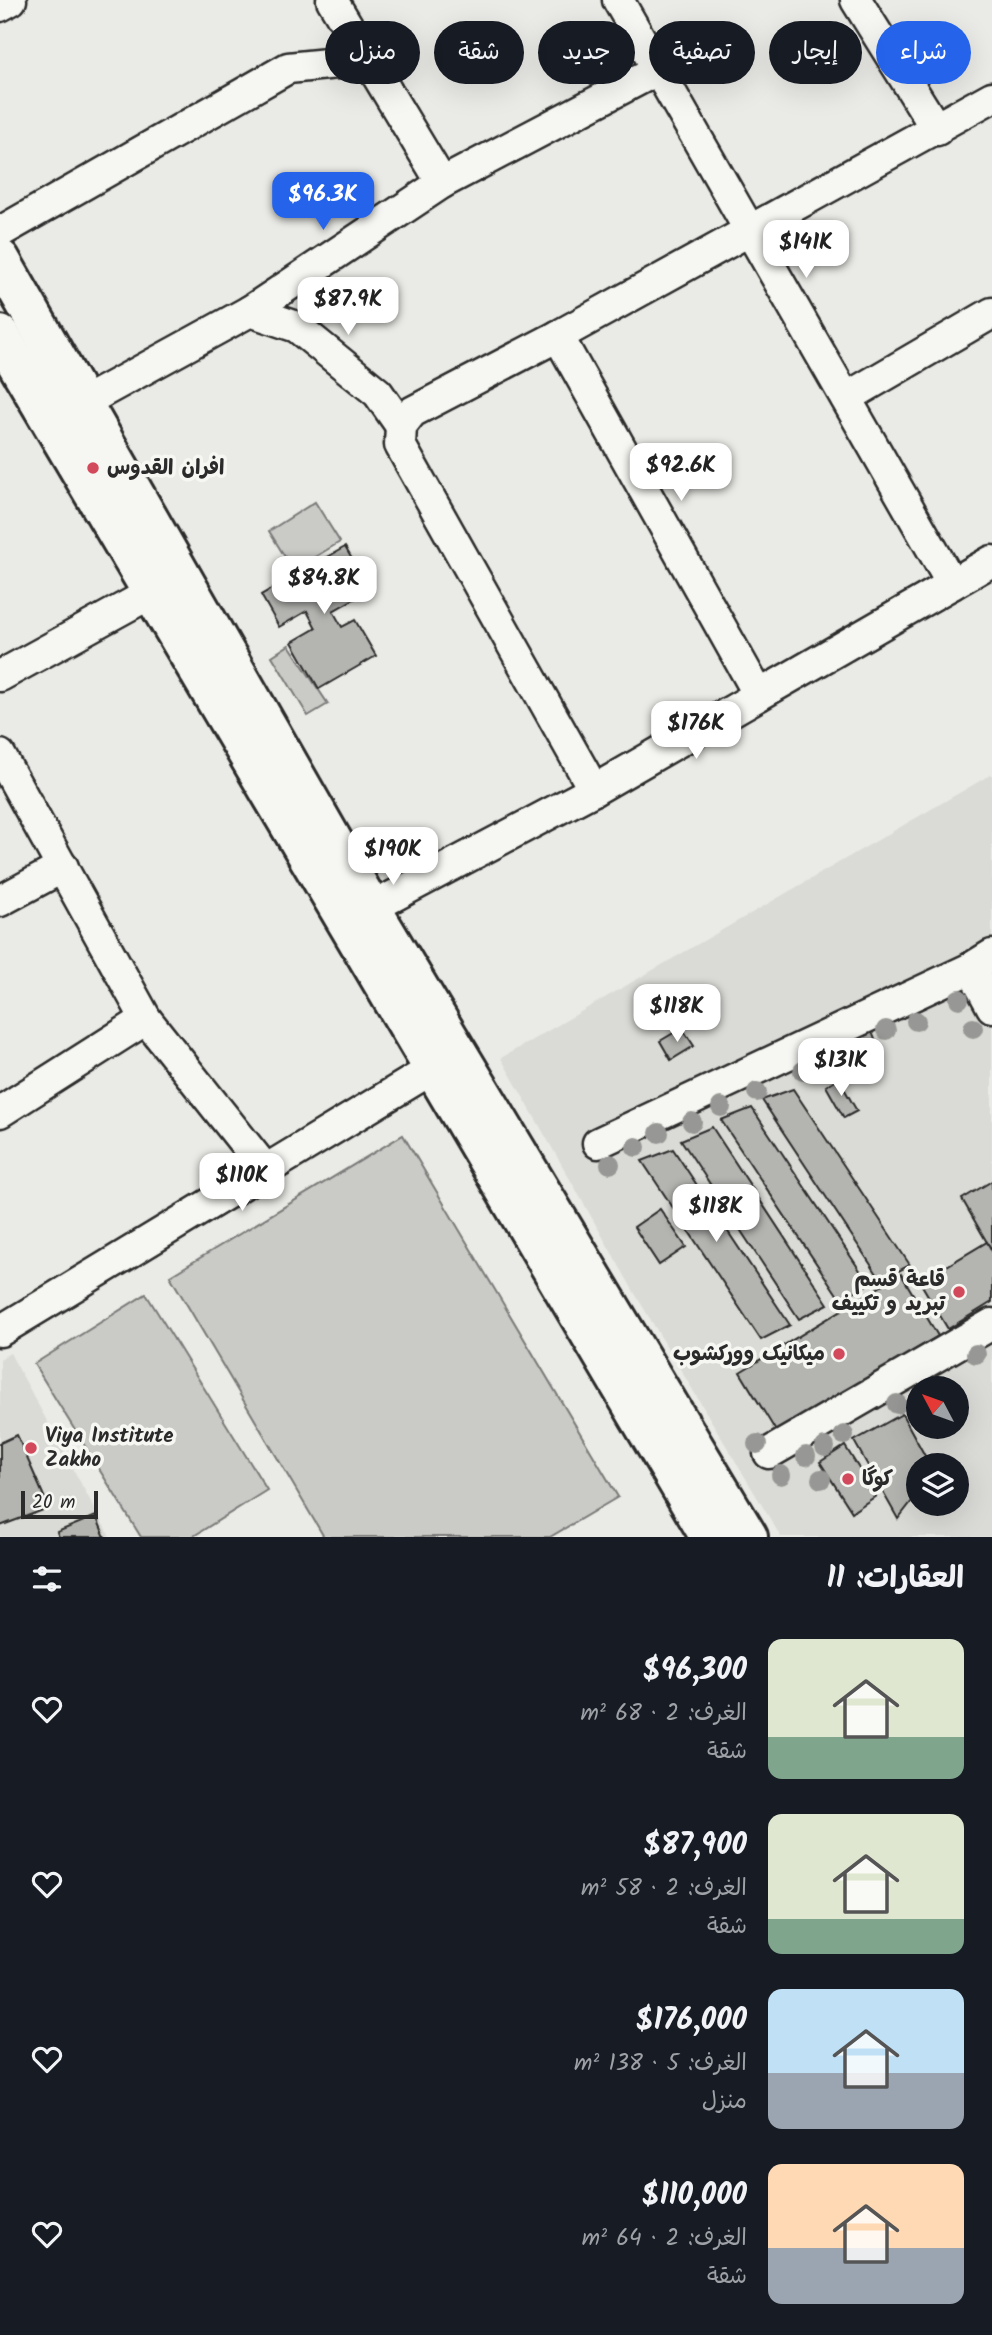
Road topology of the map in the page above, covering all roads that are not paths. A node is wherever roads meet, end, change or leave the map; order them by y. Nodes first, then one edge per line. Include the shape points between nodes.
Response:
1 (11, 0) edge
2 (332, 0) edge
3 (618, 0) edge
4 (856, 0) edge
5 (0, 6) edge
6 (344, 21) edge
7 (649, 56) edge
8 (325, 64) edge
9 (649, 74) edge
10 (382, 84) edge
11 (665, 84) edge
12 (992, 97) edge
13 (937, 130) junction
14 (442, 183) junction
15 (0, 232) edge
16 (748, 233) junction
17 (0, 259) edge
18 (250, 311) junction
19 (992, 313) edge
20 (0, 335) edge
21 (558, 336) junction
22 (846, 398) junction
23 (84, 402) junction
24 (401, 426) junction
25 (992, 561) edge
26 (952, 584) junction
27 (153, 592) junction
28 (0, 676) edge
29 (759, 695) junction
30 (0, 755) edge
31 (594, 790) junction
32 (62, 867) junction
33 (0, 901) edge
34 (371, 908) junction
35 (981, 962) edge
36 (992, 1007) edge
37 (146, 1018) junction
38 (447, 1060) junction
39 (0, 1112) edge
40 (598, 1143) dead end
41 (265, 1169) junction
42 (992, 1324) edge
43 (0, 1331) edge
44 (769, 1453) dead end
45 (710, 1537) edge
46 (748, 1537) edge

1 - 5 street
2 - 6 street
3 - 7 street
4 - 13 street
8 - 15 street via 288,68
9 - 14 street
10 - 14 street
11 - 16 street
12 - 13 street
13 - 16 street
14 - 18 street
16 - 21 street
16 - 22 street
17 - 23 main road
18 - 23 street
18 - 24 street via 297,327 378,393
19 - 22 street
20 - 27 main road
21 - 24 street via 412,412
21 - 29 street
22 - 26 street
23 - 34 main road
24 - 31 street via 400,445
25 - 26 street
26 - 29 street
27 - 28 street
27 - 38 main road
29 - 31 street
30 - 32 street
31 - 34 street
32 - 33 street
32 - 37 street
34 - 38 main road
35 - 36 street
35 - 40 street
37 - 39 street
37 - 41 street
38 - 41 street
38 - 45 main road
38 - 46 main road
41 - 43 street
42 - 44 street

